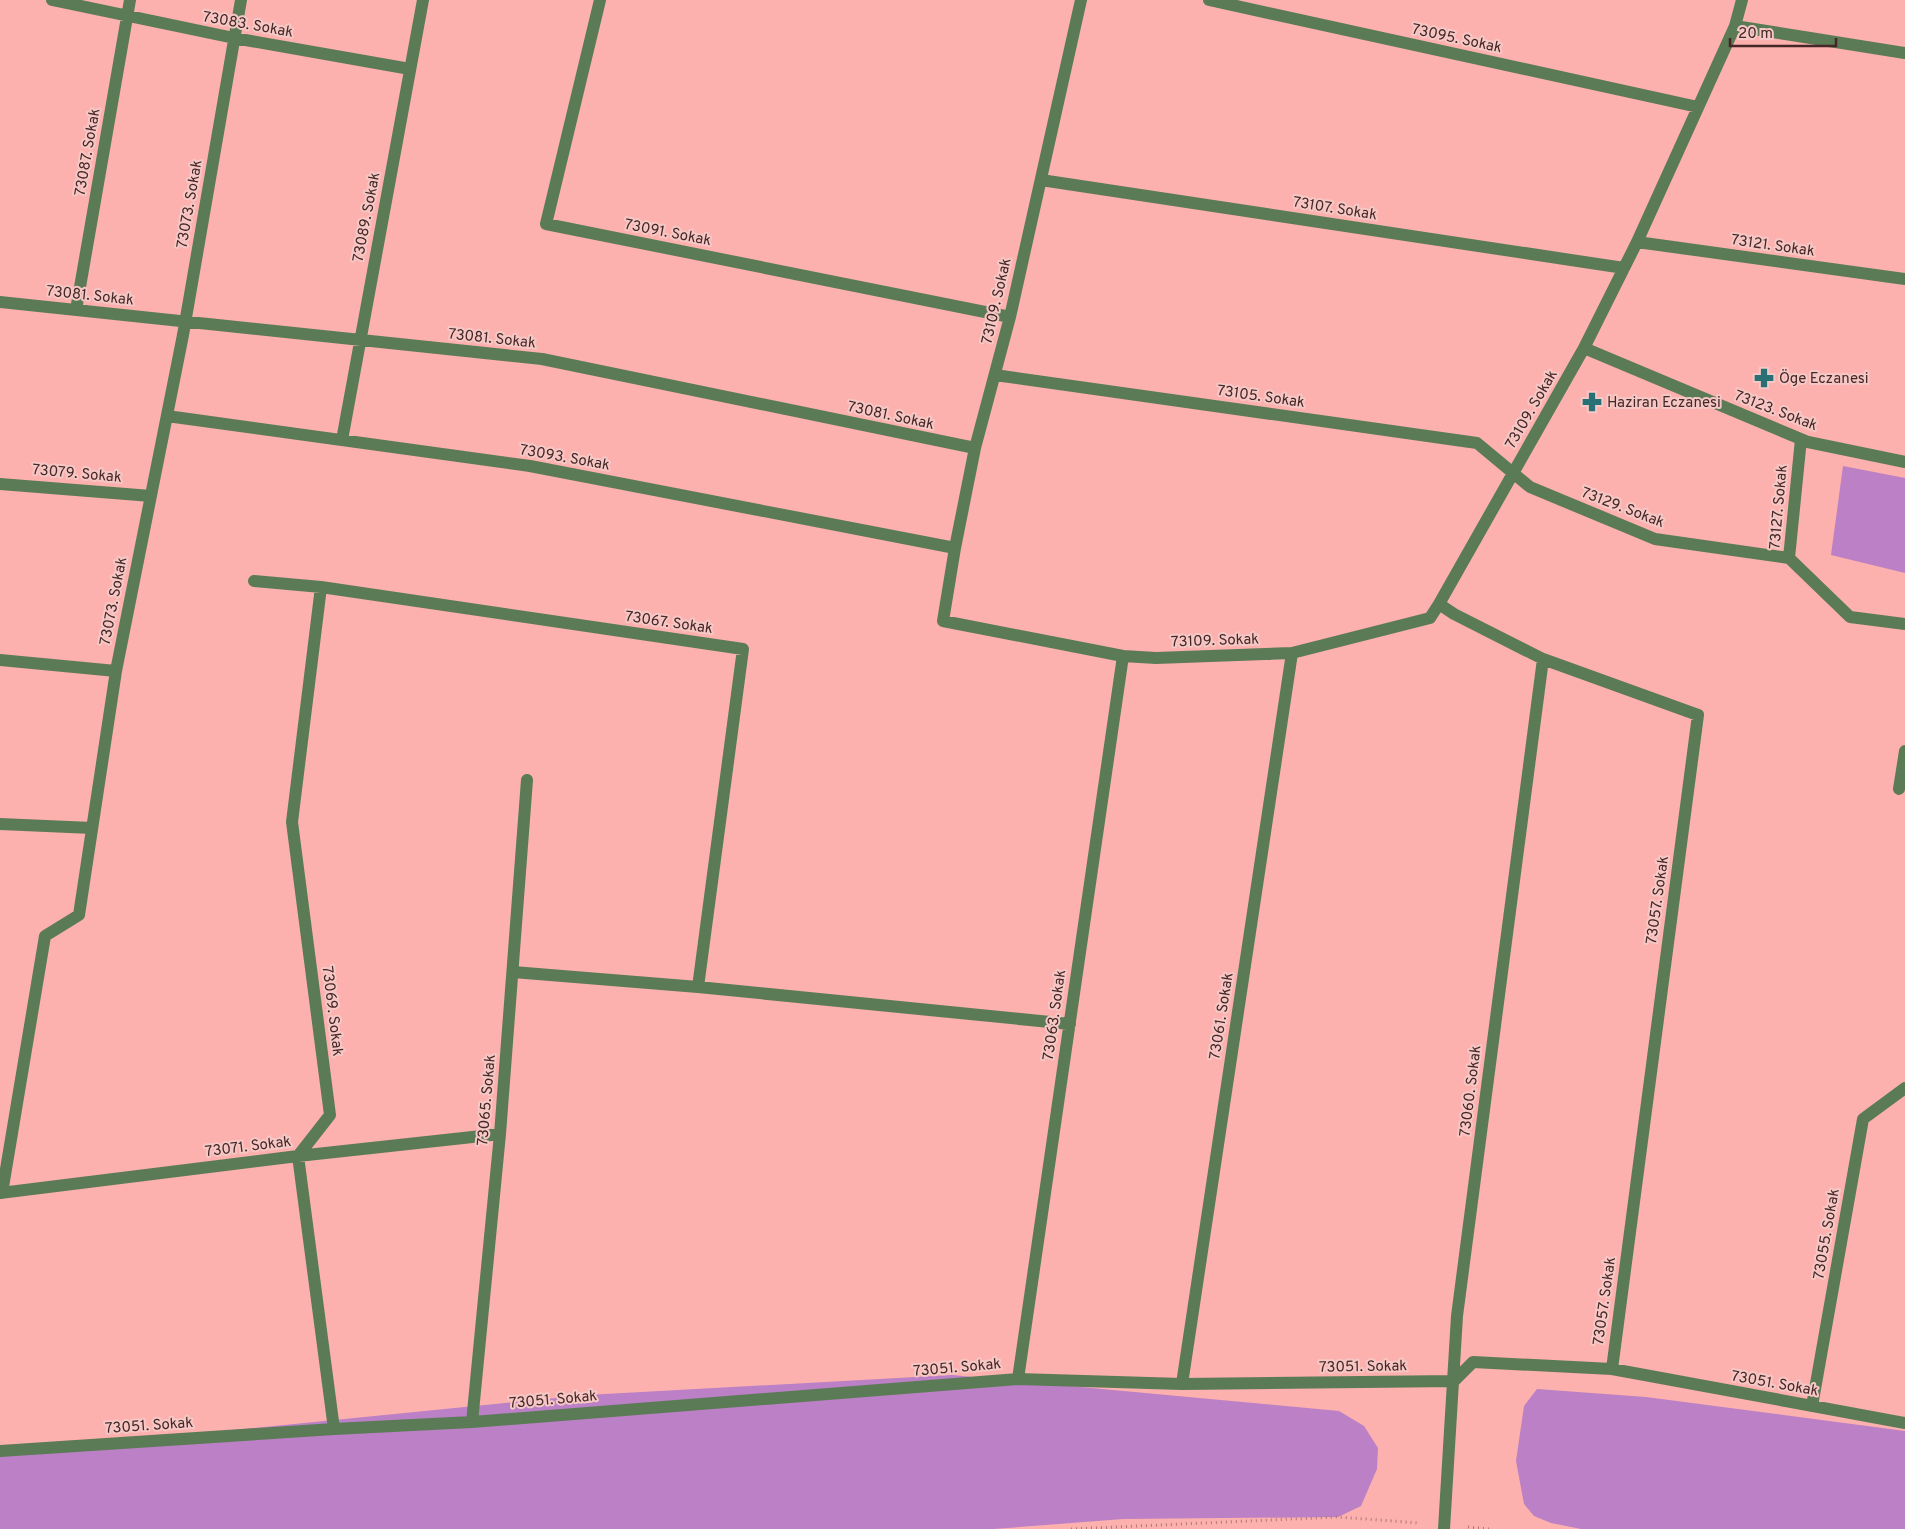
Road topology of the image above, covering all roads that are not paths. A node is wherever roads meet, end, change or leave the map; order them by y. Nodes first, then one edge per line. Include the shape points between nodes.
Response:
1 (52, 0) edge
2 (130, 0) edge
3 (241, 0) edge
4 (423, 0) edge
5 (600, 0) edge
6 (1081, 0) edge
7 (1209, 0) edge
8 (1742, 0) edge
9 (127, 17) junction
10 (1735, 26) junction
11 (234, 38) junction
12 (1905, 53) edge
13 (410, 69) junction
14 (1698, 107) junction
15 (1041, 180) junction
16 (1637, 242) junction
17 (1624, 268) junction
18 (1905, 279) edge
19 (0, 302) edge
20 (76, 310) junction
21 (1010, 317) junction
22 (185, 322) junction
23 (359, 340) junction
24 (1584, 348) junction
25 (994, 374) junction
26 (167, 416) junction
27 (1801, 438) junction
28 (342, 440) junction
29 (975, 448) junction
30 (1905, 462) edge
31 (1513, 472) junction
32 (0, 484) edge
33 (151, 496) junction
34 (955, 548) junction
35 (1789, 558) junction
36 (254, 581) dead end
37 (321, 587) junction
38 (1439, 604) junction
39 (1905, 624) edge
40 (1292, 653) junction
41 (1123, 656) junction
42 (1543, 659) junction
43 (0, 660) edge
44 (116, 671) junction
45 (1905, 751) edge
46 (527, 780) dead end
47 (1899, 789) dead end
48 (0, 824) edge
49 (92, 828) junction
50 (513, 972) junction
51 (698, 986) junction
52 (1070, 1024) junction
53 (1905, 1088) edge
54 (500, 1134) junction
55 (298, 1156) junction
56 (1, 1193) edge
57 (1612, 1369) junction
58 (1018, 1379) junction
59 (1454, 1381) junction
60 (1182, 1384) junction
61 (1812, 1406) junction
62 (472, 1422) junction
63 (1905, 1423) edge
64 (334, 1429) junction
65 (0, 1451) edge
66 (1444, 1527) edge

1 - 9 street, 73083. Sokak
2 - 9 street, 73087. Sokak
3 - 11 street, 73073. Sokak
4 - 13 street, 73089. Sokak
5 - 21 street, 73091. Sokak via 546,224
6 - 15 street, 73109. Sokak
7 - 14 street, 73095. Sokak
8 - 10 street, 73109. Sokak
9 - 11 street, 73083. Sokak
9 - 20 street, 73087. Sokak
10 - 12 street
10 - 14 street, 73109. Sokak
11 - 13 street, 73083. Sokak
11 - 22 street, 73073. Sokak
13 - 23 street, 73089. Sokak
14 - 16 street, 73109. Sokak
15 - 17 street, 73107. Sokak
15 - 21 street, 73109. Sokak
16 - 17 street, 73109. Sokak
16 - 18 street, 73121. Sokak
17 - 24 street, 73109. Sokak
19 - 20 street, 73081. Sokak
20 - 22 street, 73081. Sokak
21 - 25 street, 73109. Sokak
22 - 23 street, 73081. Sokak
22 - 26 street, 73073. Sokak
23 - 28 street, 73089. Sokak
23 - 29 street, 73081. Sokak via 542,359
24 - 27 street, 73123. Sokak
24 - 31 street, 73109. Sokak
25 - 29 street, 73109. Sokak
25 - 31 street, 73105. Sokak via 1477,443
26 - 28 street, 73093. Sokak
26 - 33 street, 73073. Sokak
27 - 30 street, 73123. Sokak
27 - 35 street, 73127. Sokak
28 - 34 street, 73093. Sokak via 530,466
29 - 34 street, 73109. Sokak
31 - 35 street, 73129. Sokak via 1530,487 1655,539
31 - 38 street, 73109. Sokak
32 - 33 street, 73079. Sokak
33 - 44 street, 73073. Sokak
34 - 41 street, 73109. Sokak via 943,621
35 - 39 street, 73127. Sokak via 1850,618
36 - 37 street, 73067. Sokak
37 - 51 street, 73067. Sokak via 743,649
37 - 55 street, 73069. Sokak via 292,822 330,1115
38 - 40 street, 73109. Sokak via 1430,618
38 - 42 street, 73057. Sokak
40 - 41 street, 73109. Sokak via 1156,658
40 - 60 street, 73061. Sokak
41 - 52 street, 73063. Sokak
42 - 57 street, 73057. Sokak via 1698,715
42 - 59 street, 73060. Sokak via 1457,1316
43 - 44 street
44 - 49 street, 73073. Sokak
45 - 47 street
46 - 50 street, 73065. Sokak
48 - 49 street
49 - 56 street, 73073. Sokak via 79,915 45,936
50 - 51 street
50 - 54 street, 73065. Sokak
51 - 52 street
52 - 58 street, 73063. Sokak
53 - 61 street, 73055. Sokak via 1863,1119
54 - 55 street, 73071. Sokak
54 - 62 street, 73065. Sokak
55 - 56 street, 73071. Sokak
55 - 64 street
57 - 59 street, 73051. Sokak via 1473,1362
57 - 61 street, 73051. Sokak
58 - 60 street, 73051. Sokak
58 - 62 street, 73051. Sokak
59 - 60 street, 73051. Sokak
59 - 66 street, 73060. Sokak
61 - 63 street, 73051. Sokak
62 - 64 street, 73051. Sokak
64 - 65 street, 73051. Sokak

